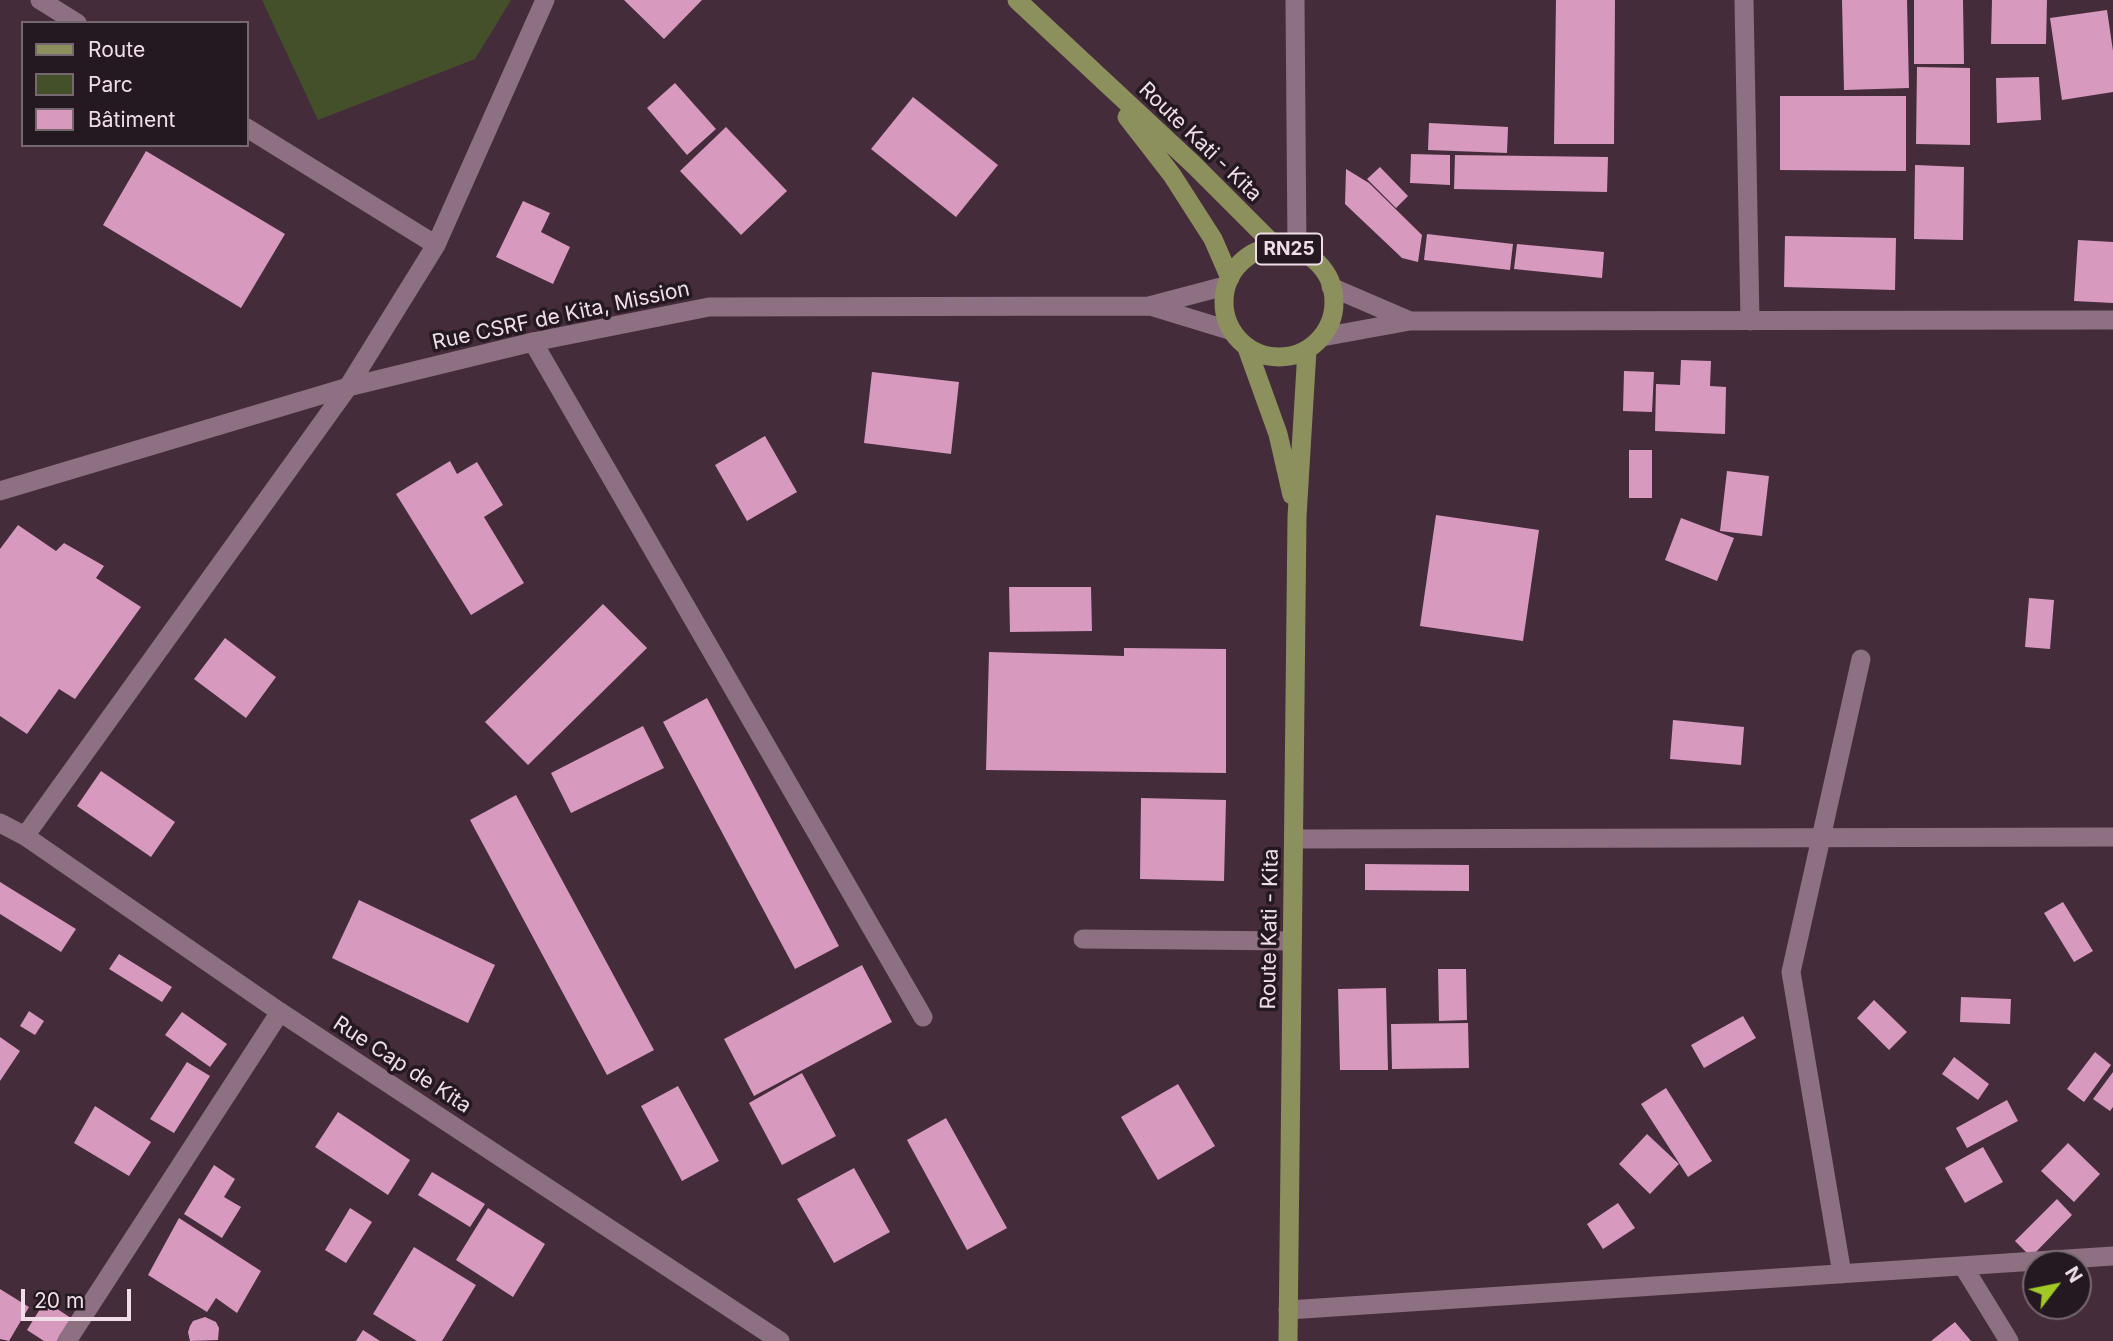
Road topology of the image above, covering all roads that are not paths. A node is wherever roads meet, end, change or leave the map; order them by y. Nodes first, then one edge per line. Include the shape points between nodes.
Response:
1 (40, 0) edge
2 (545, 0) edge
3 (1017, 0) edge
4 (1295, 0) edge
5 (1744, 0) edge
6 (74, 21) edge
7 (1092, 72) junction
8 (248, 129) edge
9 (436, 244) junction
10 (1276, 246) junction
11 (1297, 250) junction
12 (1228, 282) junction
13 (1331, 287) junction
14 (1149, 306) junction
15 (2113, 320) edge
16 (1410, 321) junction
17 (1750, 321) junction
18 (1232, 331) junction
19 (533, 342) junction
20 (1315, 344) junction
21 (1247, 348) junction
22 (348, 387) junction
23 (0, 491) edge
24 (1297, 517) junction
25 (1861, 659) dead end
26 (0, 823) edge
27 (25, 836) junction
28 (2113, 837) edge
29 (1821, 838) junction
30 (1294, 839) junction
31 (1083, 939) dead end
32 (1292, 941) junction
33 (280, 1012) junction
34 (923, 1017) dead end
35 (2113, 1256) edge
36 (1962, 1266) junction
37 (1842, 1274) junction
38 (1288, 1310) junction
39 (67, 1341) edge
40 (780, 1341) edge
41 (1287, 1341) edge
42 (2009, 1341) edge

1 - 6 street
2 - 9 street
3 - 7 main road, Route Kati - Kita / RN25
4 - 11 street
5 - 17 street
7 - 10 main road, Route Kati - Kita / RN25
7 - 12 main road, Route Kati - Kita / RN25 via 1172,174 1213,239
8 - 9 street
9 - 22 street
10 - 11 main road, RN25
10 - 12 main road, RN25 via 1254,252 1237,266
11 - 13 main road, RN25 via 1316,261
12 - 14 street
12 - 18 main road, Route Kati - Kita / RN25 via 1224,309
13 - 16 street
13 - 20 main road, Route Kati - Kita / RN25 via 1332,319
14 - 18 street
14 - 19 street, Rue CSRF de Kita, Mission via 709,307
15 - 17 street
16 - 17 street
16 - 20 street
18 - 21 main road, Route Kati - Kita / RN25
19 - 22 street, Rue CSRF de Kita, Mission
19 - 34 street
20 - 21 main road via 1288,357 1268,357
20 - 24 main road, Route Kati - Kita
21 - 24 main road, Route Kati - Kita via 1278,434
22 - 23 street, Rue CSRF de Kita, Mission
22 - 27 street
24 - 30 main road, Route Kati - Kita
25 - 29 street
26 - 27 street, Rue Cap de Kita
27 - 33 street, Rue Cap de Kita
28 - 29 street
29 - 30 street
29 - 37 street via 1791,972
30 - 32 main road, Route Kati - Kita
31 - 32 street
32 - 38 main road, Route Kati - Kita
33 - 39 street
33 - 40 street, Rue Cap de Kita
35 - 36 street
36 - 37 street
36 - 42 street
37 - 38 street
38 - 41 main road, Route Kati - Kita

